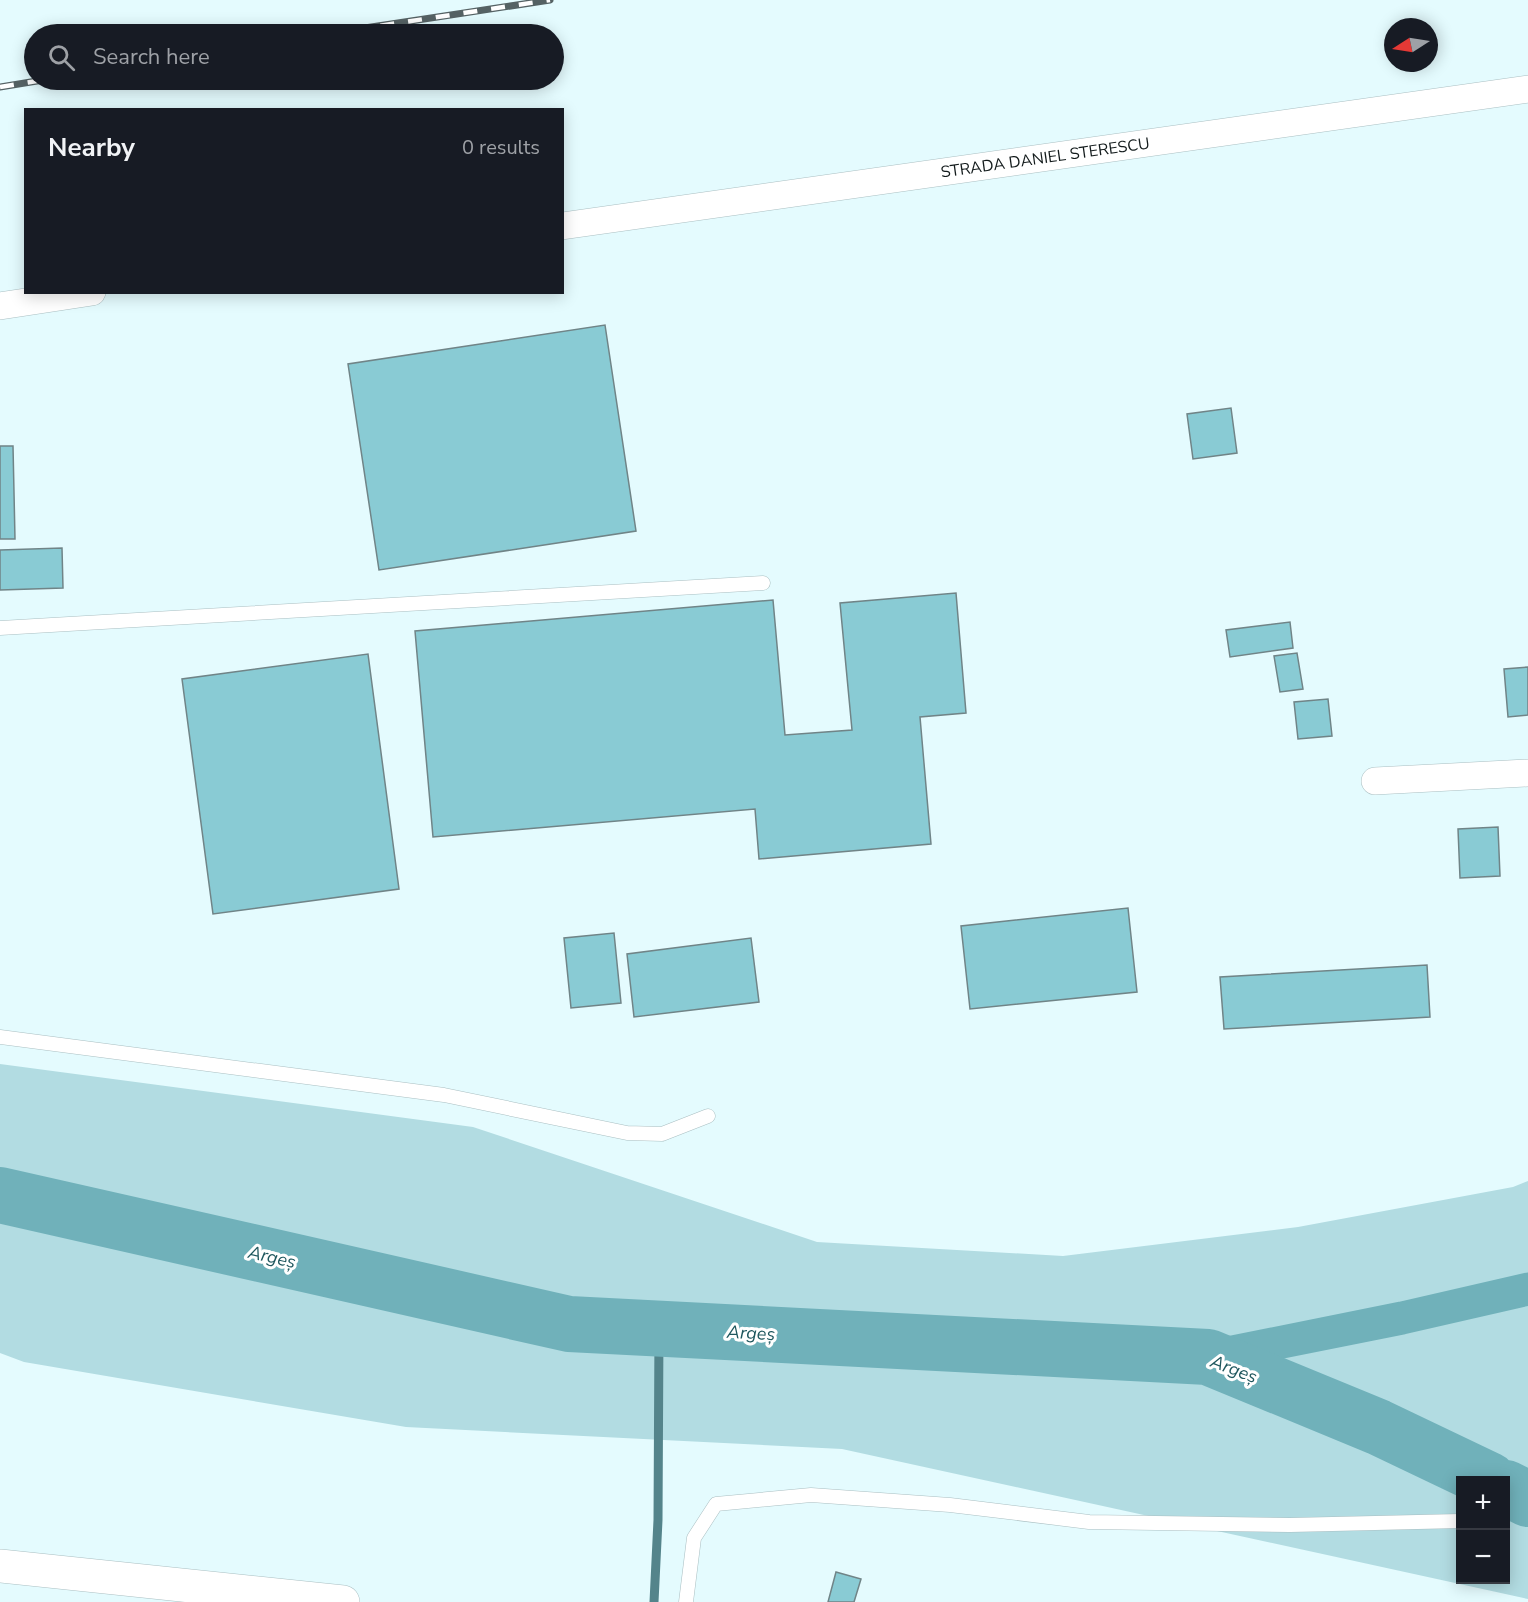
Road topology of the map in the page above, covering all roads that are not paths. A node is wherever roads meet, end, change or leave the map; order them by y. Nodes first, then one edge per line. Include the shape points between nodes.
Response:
1 (1528, 89) edge
2 (564, 226) edge
3 (79, 294) edge
4 (0, 306) edge
5 (763, 583) dead end
6 (0, 628) edge
7 (1528, 772) edge
8 (1375, 781) dead end
9 (0, 1037) edge
10 (708, 1116) dead end
11 (1456, 1521) edge
12 (0, 1566) edge
13 (343, 1602) edge
14 (686, 1602) edge

1 - 2 street, STRADA DANIEL STERESCU
3 - 4 street
5 - 6 lane
7 - 8 street
9 - 10 lane via 444,1095 627,1133 662,1134
11 - 14 lane via 1290,1525 1089,1522 950,1505 811,1495 716,1504 694,1538
12 - 13 main road

